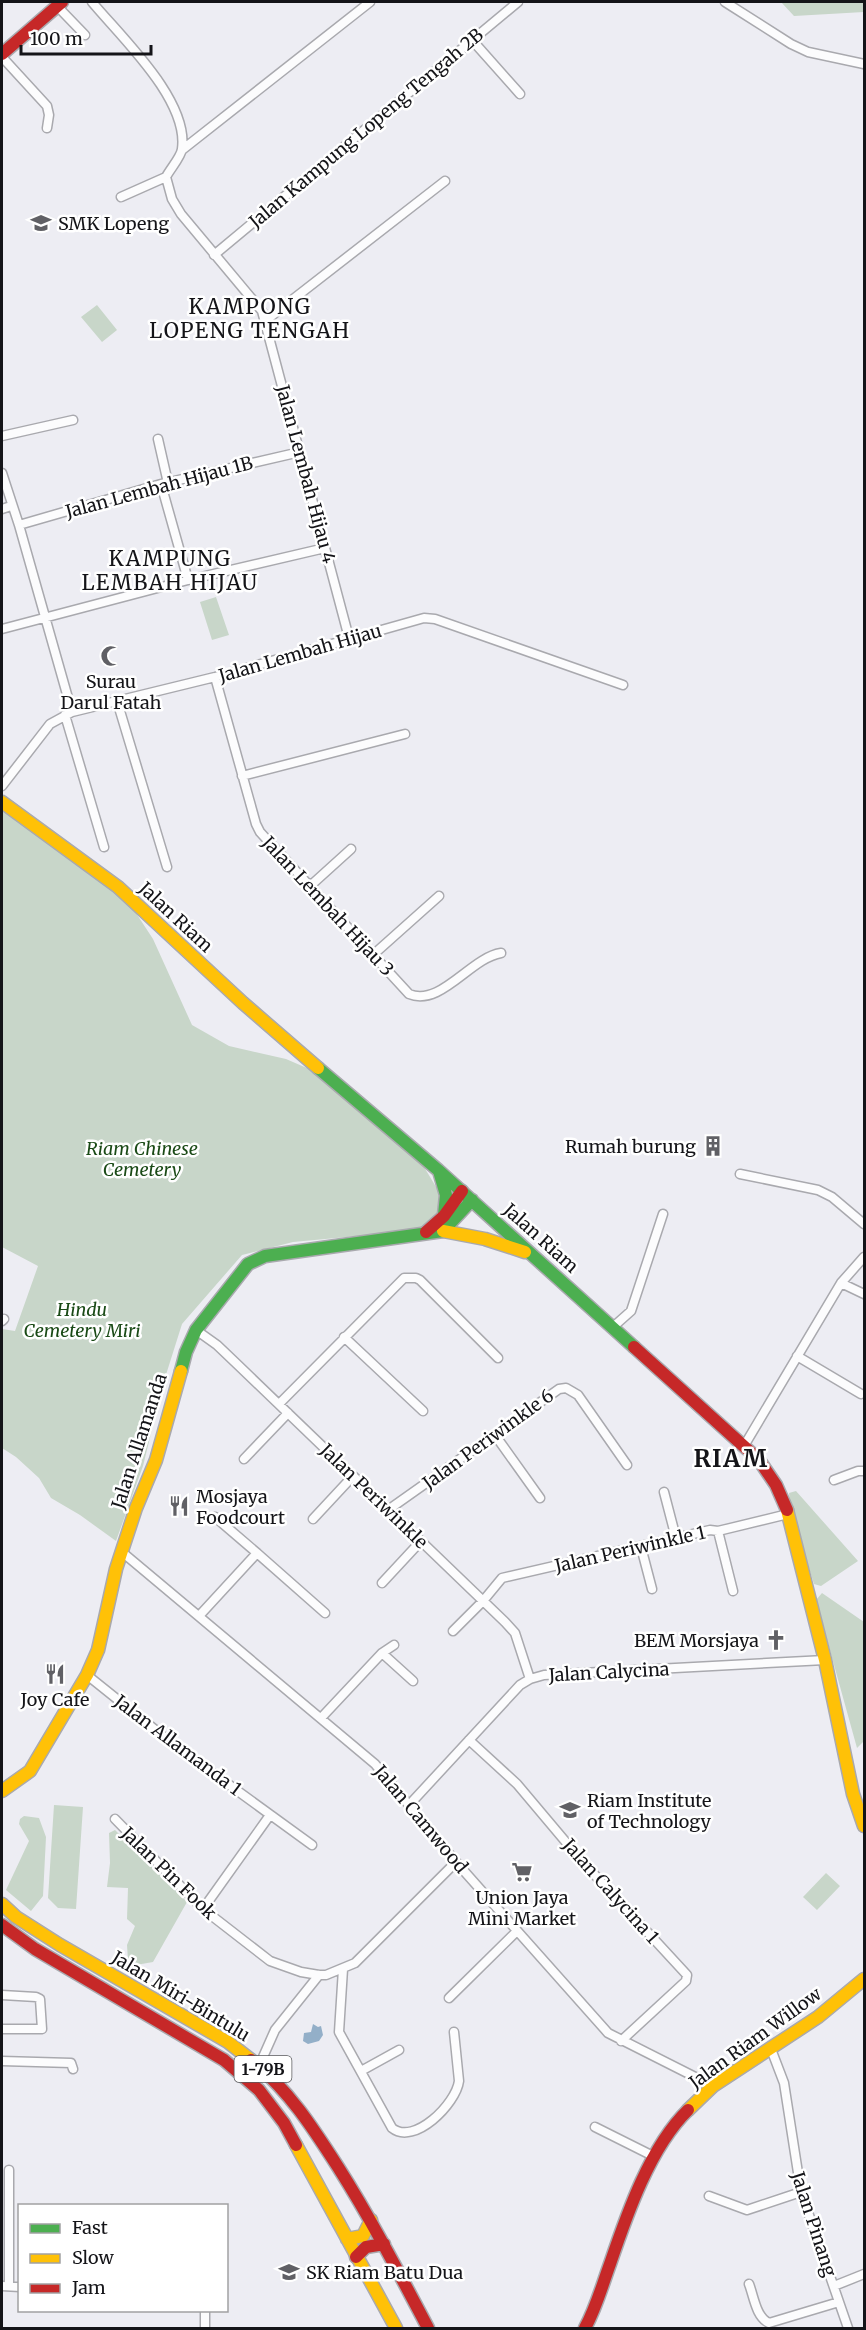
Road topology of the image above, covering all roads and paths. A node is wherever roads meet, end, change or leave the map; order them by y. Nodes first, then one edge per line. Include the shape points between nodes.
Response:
1 (92, 2) edge
2 (370, 2) edge
3 (518, 2) edge
4 (725, 2) edge
5 (59, 4) edge
6 (85, 35) dead end
7 (472, 40) junction
8 (2, 56) edge
9 (864, 64) edge
10 (519, 94) dead end
11 (47, 128) dead end
12 (182, 150) junction
13 (166, 177) junction
14 (445, 181) dead end
15 (121, 196) dead end
16 (214, 255) junction
17 (265, 321) junction
18 (73, 420) dead end
19 (2, 436) edge
20 (158, 439) dead end
21 (300, 452) junction
22 (2, 473) edge
23 (164, 484) junction
24 (11, 506) junction
25 (2, 509) edge
26 (19, 525) junction
27 (325, 548) junction
28 (188, 580) junction
29 (45, 616) junction
30 (2, 629) edge
31 (349, 638) junction
32 (215, 677) junction
33 (623, 686) dead end
34 (117, 701) junction
35 (68, 714) junction
36 (405, 735) dead end
37 (242, 776) junction
38 (2, 786) edge
39 (2, 802) edge
40 (104, 847) dead end
41 (351, 849) dead end
42 (166, 867) dead end
43 (309, 887) junction
44 (439, 896) dead end
45 (501, 953) dead end
46 (374, 954) junction
47 (438, 1170) junction
48 (740, 1174) dead end
49 (462, 1191) junction
50 (472, 1200) junction
51 (663, 1214) dead end
52 (444, 1216) junction
53 (864, 1224) edge
54 (443, 1231) junction
55 (423, 1234) junction
56 (532, 1254) junction
57 (864, 1257) edge
58 (841, 1282) junction
59 (864, 1294) edge
60 (613, 1328) junction
61 (196, 1330) junction
62 (344, 1337) junction
63 (797, 1356) junction
64 (498, 1358) dead end
65 (861, 1395) dead end
66 (279, 1404) junction
67 (423, 1411) dead end
68 (288, 1413) junction
69 (495, 1435) junction
70 (744, 1446) junction
71 (244, 1459) dead end
72 (627, 1465) dead end
73 (864, 1471) edge
74 (353, 1476) junction
75 (834, 1480) dead end
76 (664, 1492) dead end
77 (540, 1498) dead end
78 (388, 1510) junction
79 (788, 1514) junction
80 (215, 1516) dead end
81 (313, 1519) dead end
82 (718, 1531) junction
83 (676, 1538) junction
84 (421, 1541) junction
85 (641, 1547) junction
86 (122, 1552) junction
87 (257, 1552) junction
88 (382, 1583) dead end
89 (652, 1590) dead end
90 (733, 1591) dead end
91 (483, 1601) junction
92 (326, 1613) dead end
93 (199, 1616) junction
94 (453, 1631) dead end
95 (394, 1645) dead end
96 (382, 1653) junction
97 (825, 1660) junction
98 (87, 1675) junction
99 (530, 1678) junction
100 (413, 1681) dead end
101 (321, 1718) junction
102 (469, 1740) junction
103 (2, 1791) edge
104 (410, 1804) junction
105 (270, 1815) junction
106 (115, 1819) dead end
107 (864, 1826) edge
108 (312, 1845) dead end
109 (456, 1862) junction
110 (2, 1904) edge
111 (203, 1909) junction
112 (2, 1925) edge
113 (518, 1931) junction
114 (343, 1969) junction
115 (319, 1975) junction
116 (864, 1979) edge
117 (2, 1995) edge
118 (449, 1998) dead end
119 (2, 2029) edge
120 (454, 2032) dead end
121 (621, 2041) junction
122 (771, 2049) junction
123 (399, 2050) dead end
124 (2, 2061) edge
125 (259, 2066) junction
126 (73, 2069) dead end
127 (361, 2071) junction
128 (713, 2086) junction
129 (595, 2127) dead end
130 (653, 2156) junction
131 (9, 2170) dead end
132 (801, 2192) junction
133 (709, 2196) dead end
134 (371, 2220) junction
135 (347, 2240) junction
136 (384, 2244) junction
137 (356, 2258) junction
138 (864, 2274) edge
139 (749, 2284) dead end
140 (5, 2286) edge
141 (834, 2286) junction
142 (839, 2302) junction
143 (205, 2312) edge
144 (205, 2328) edge
145 (396, 2328) edge
146 (428, 2328) edge
147 (585, 2328) edge
148 (848, 2328) edge

1 - 12 street via 176,108
2 - 12 street
3 - 7 street, Jalan Kampung Lopeng Tengah 2B
4 - 9 street via 808,52
5 - 6 street
5 - 8 main road
7 - 10 street
7 - 16 street, Jalan Kampung Lopeng Tengah 2B
8 - 11 street via 47,106
12 - 13 street
13 - 15 street
13 - 16 street via 181,214
14 - 17 street
16 - 17 street, Jalan Lembah Hijau 4 via 262,311
17 - 21 street, Jalan Lembah Hijau 4
18 - 19 street
20 - 23 street
21 - 23 street, Jalan Lembah Hijau 1B
21 - 27 street, Jalan Lembah Hijau 4
22 - 24 street
23 - 26 street, Jalan Lembah Hijau 1B
23 - 28 street
24 - 25 street
24 - 26 street
26 - 29 street
27 - 28 street
27 - 31 street, Jalan Lembah Hijau 4
28 - 29 street
29 - 30 street
29 - 35 street
31 - 32 street, Jalan Lembah Hijau
31 - 33 street, Jalan Lembah Hijau via 435,619
32 - 34 street, Jalan Lembah Hijau
32 - 37 street, Jalan Lembah Hijau 3
34 - 35 street, Jalan Lembah Hijau
34 - 42 street
35 - 38 street, Jalan Lembah Hijau via 45,729
35 - 40 street
36 - 37 street
37 - 43 street, Jalan Lembah Hijau 3 via 260,832
39 - 47 main road, Jalan Riam via 117,887 243,1003
41 - 43 street
43 - 46 street, Jalan Lembah Hijau 3
44 - 46 street
45 - 46 street, Jalan Lembah Hijau 3 via 489,955 431,995 416,997
47 - 49 main road, Jalan Riam
47 - 52 main road via 446,1195
48 - 53 street via 818,1190
49 - 50 main road, Jalan Riam
49 - 52 main road
50 - 54 main road
50 - 56 main road, Jalan Riam
51 - 60 street via 631,1311
52 - 55 main road
54 - 55 main road, Jalan Allamanda
54 - 56 main road, Jalan Allamanda
55 - 61 main road, Jalan Allamanda via 265,1256 248,1264
56 - 60 main road, Jalan Riam
57 - 58 street
58 - 59 street
58 - 63 street
60 - 70 main road, Jalan Riam
61 - 66 street, Jalan Periwinkle
61 - 86 main road, Jalan Allamanda via 186,1352 156,1460
62 - 64 street via 399,1282 416,1278
62 - 66 street
62 - 67 street
63 - 65 street
63 - 70 street
66 - 68 street, Jalan Periwinkle
68 - 71 street
68 - 74 street, Jalan Periwinkle
69 - 72 street, Jalan Periwinkle 6 via 558,1389 566,1388 578,1395
69 - 77 street
69 - 78 street, Jalan Periwinkle 6
70 - 79 main road, Jalan Riam via 772,1476
73 - 75 street
74 - 78 street, Jalan Periwinkle
74 - 81 street
76 - 83 street
78 - 84 street, Jalan Periwinkle
79 - 82 street, Jalan Periwinkle 1
79 - 97 main road, Jalan Riam
80 - 87 street
82 - 83 street, Jalan Periwinkle 1
82 - 90 street
83 - 85 street, Jalan Periwinkle 1
84 - 88 street
84 - 91 street, Jalan Periwinkle
85 - 89 street
85 - 91 street, Jalan Periwinkle 1 via 502,1578
86 - 93 street, Jalan Camwood
86 - 98 main road, Jalan Allamanda via 102,1640
87 - 92 street
87 - 93 street
91 - 94 street, Jalan Periwinkle 1
91 - 99 street, Jalan Periwinkle via 515,1633
93 - 101 street, Jalan Camwood
95 - 96 street
96 - 100 street
96 - 101 street
97 - 99 street, Jalan Calycina
97 - 107 main road, Jalan Riam via 853,1794
98 - 103 main road, Jalan Allamanda via 30,1771
98 - 105 street, Jalan Allamanda 1
99 - 102 street, Jalan Calycina
101 - 104 street, Jalan Camwood via 375,1764
102 - 104 street, Jalan Calycina
102 - 121 street, Jalan Calycina 1 via 517,1784 687,1976
104 - 109 street, Jalan Camwood
105 - 108 street, Jalan Allamanda 1
105 - 111 street
106 - 111 street, Jalan Pin Fook
109 - 113 street, Jalan Camwood
109 - 114 street, Jalan Pin Fook via 355,1963
110 - 125 main road, Jalan Miri-Bintulu / 1-79B via 60,1945 228,2042
111 - 115 street, Jalan Pin Fook via 270,1961
112 - 135 main road, Jalan Miri-Bintulu via 35,1949 224,2060 259,2090 284,2123
113 - 118 street
113 - 121 street, Jalan Camwood via 608,2033
114 - 115 street, Jalan Pin Fook
114 - 127 street via 339,2032
115 - 125 street via 275,2030
116 - 122 main road, Jalan Riam Willow
117 - 119 street via 40,1999 42,2029
120 - 127 street via 458,2090 440,2115 408,2132 392,2128
121 - 128 street, Jalan Camwood
122 - 128 main road, Jalan Riam Willow
122 - 132 street, Jalan Pinang via 784,2083
123 - 127 street
124 - 126 street via 71,2063
125 - 134 main road, Jalan Miri-Bintulu / 1-79B via 307,2118
128 - 130 main road, Jalan Riam Willow via 675,2123
129 - 130 street
130 - 147 main road, Jalan Riam Willow
131 - 140 street
132 - 133 street via 747,2210
132 - 141 street, Jalan Pinang
134 - 135 main road via 368,2233
134 - 136 main road, Jalan Miri-Bintulu / 1-79B
135 - 137 main road, Jalan Miri-Bintulu
136 - 137 main road via 366,2247
136 - 146 main road, Jalan Miri-Bintulu / 1-79B
137 - 145 main road, Jalan Miri-Bintulu
138 - 141 street
139 - 142 street via 759,2315 769,2323
141 - 142 street, Jalan Pinang
142 - 148 street, Jalan Pinang
143 - 144 street

